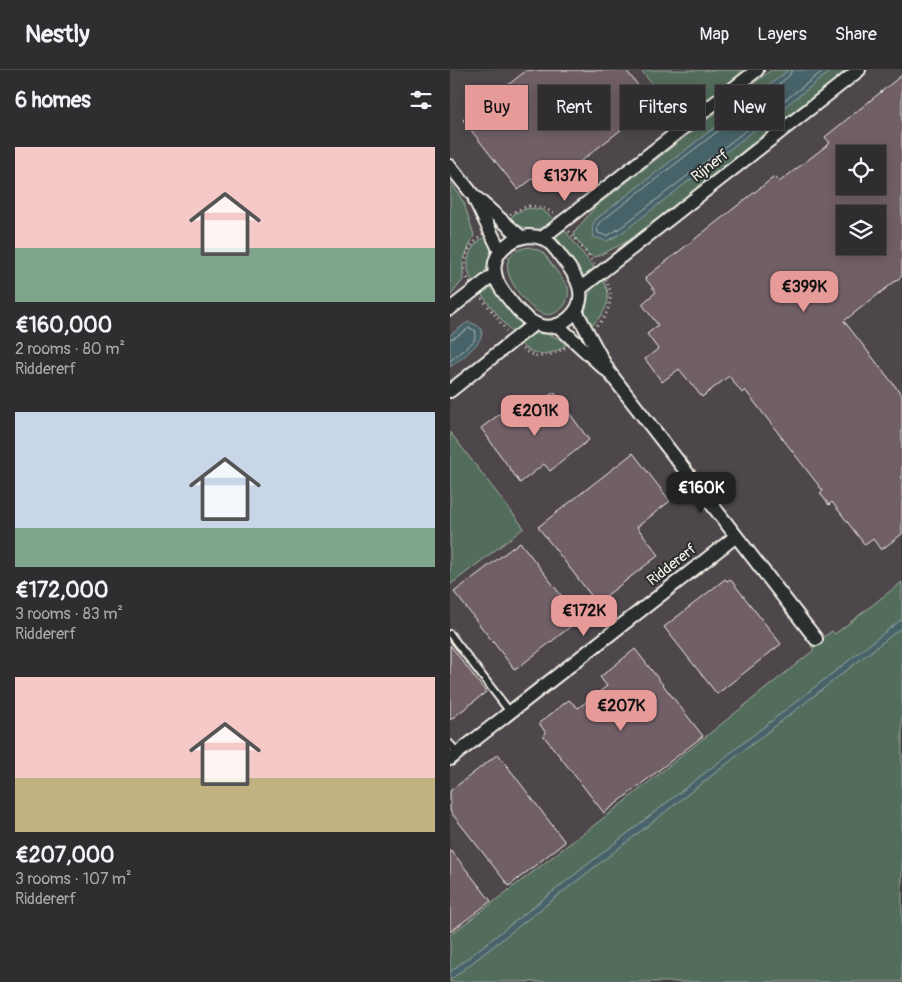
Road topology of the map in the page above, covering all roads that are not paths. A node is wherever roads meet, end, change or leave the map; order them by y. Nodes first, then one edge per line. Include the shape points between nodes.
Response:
1 (757, 70) edge
2 (859, 70) edge
3 (450, 166) edge
4 (473, 195) junction
5 (520, 237) junction
6 (542, 238) junction
7 (500, 251) junction
8 (495, 274) junction
9 (581, 288) junction
10 (450, 309) edge
11 (576, 311) junction
12 (534, 324) junction
13 (557, 325) junction
14 (609, 372) junction
15 (450, 391) edge
16 (735, 536) junction
17 (450, 634) edge
18 (816, 640) dead end
19 (510, 712) junction
20 (453, 752) edge

1 - 6 street
2 - 9 street, Rijnerf
3 - 4 street
4 - 5 street
4 - 7 street
5 - 6 street
5 - 7 street
6 - 9 street via 553,246 576,274
7 - 8 street
8 - 10 street
8 - 12 street via 500,287 522,316
9 - 11 street
11 - 13 street
11 - 14 street
12 - 13 street
12 - 15 street
13 - 14 street
14 - 16 street
16 - 18 street
16 - 19 street, Riddererf
17 - 19 lane
19 - 20 street, Riddererf

